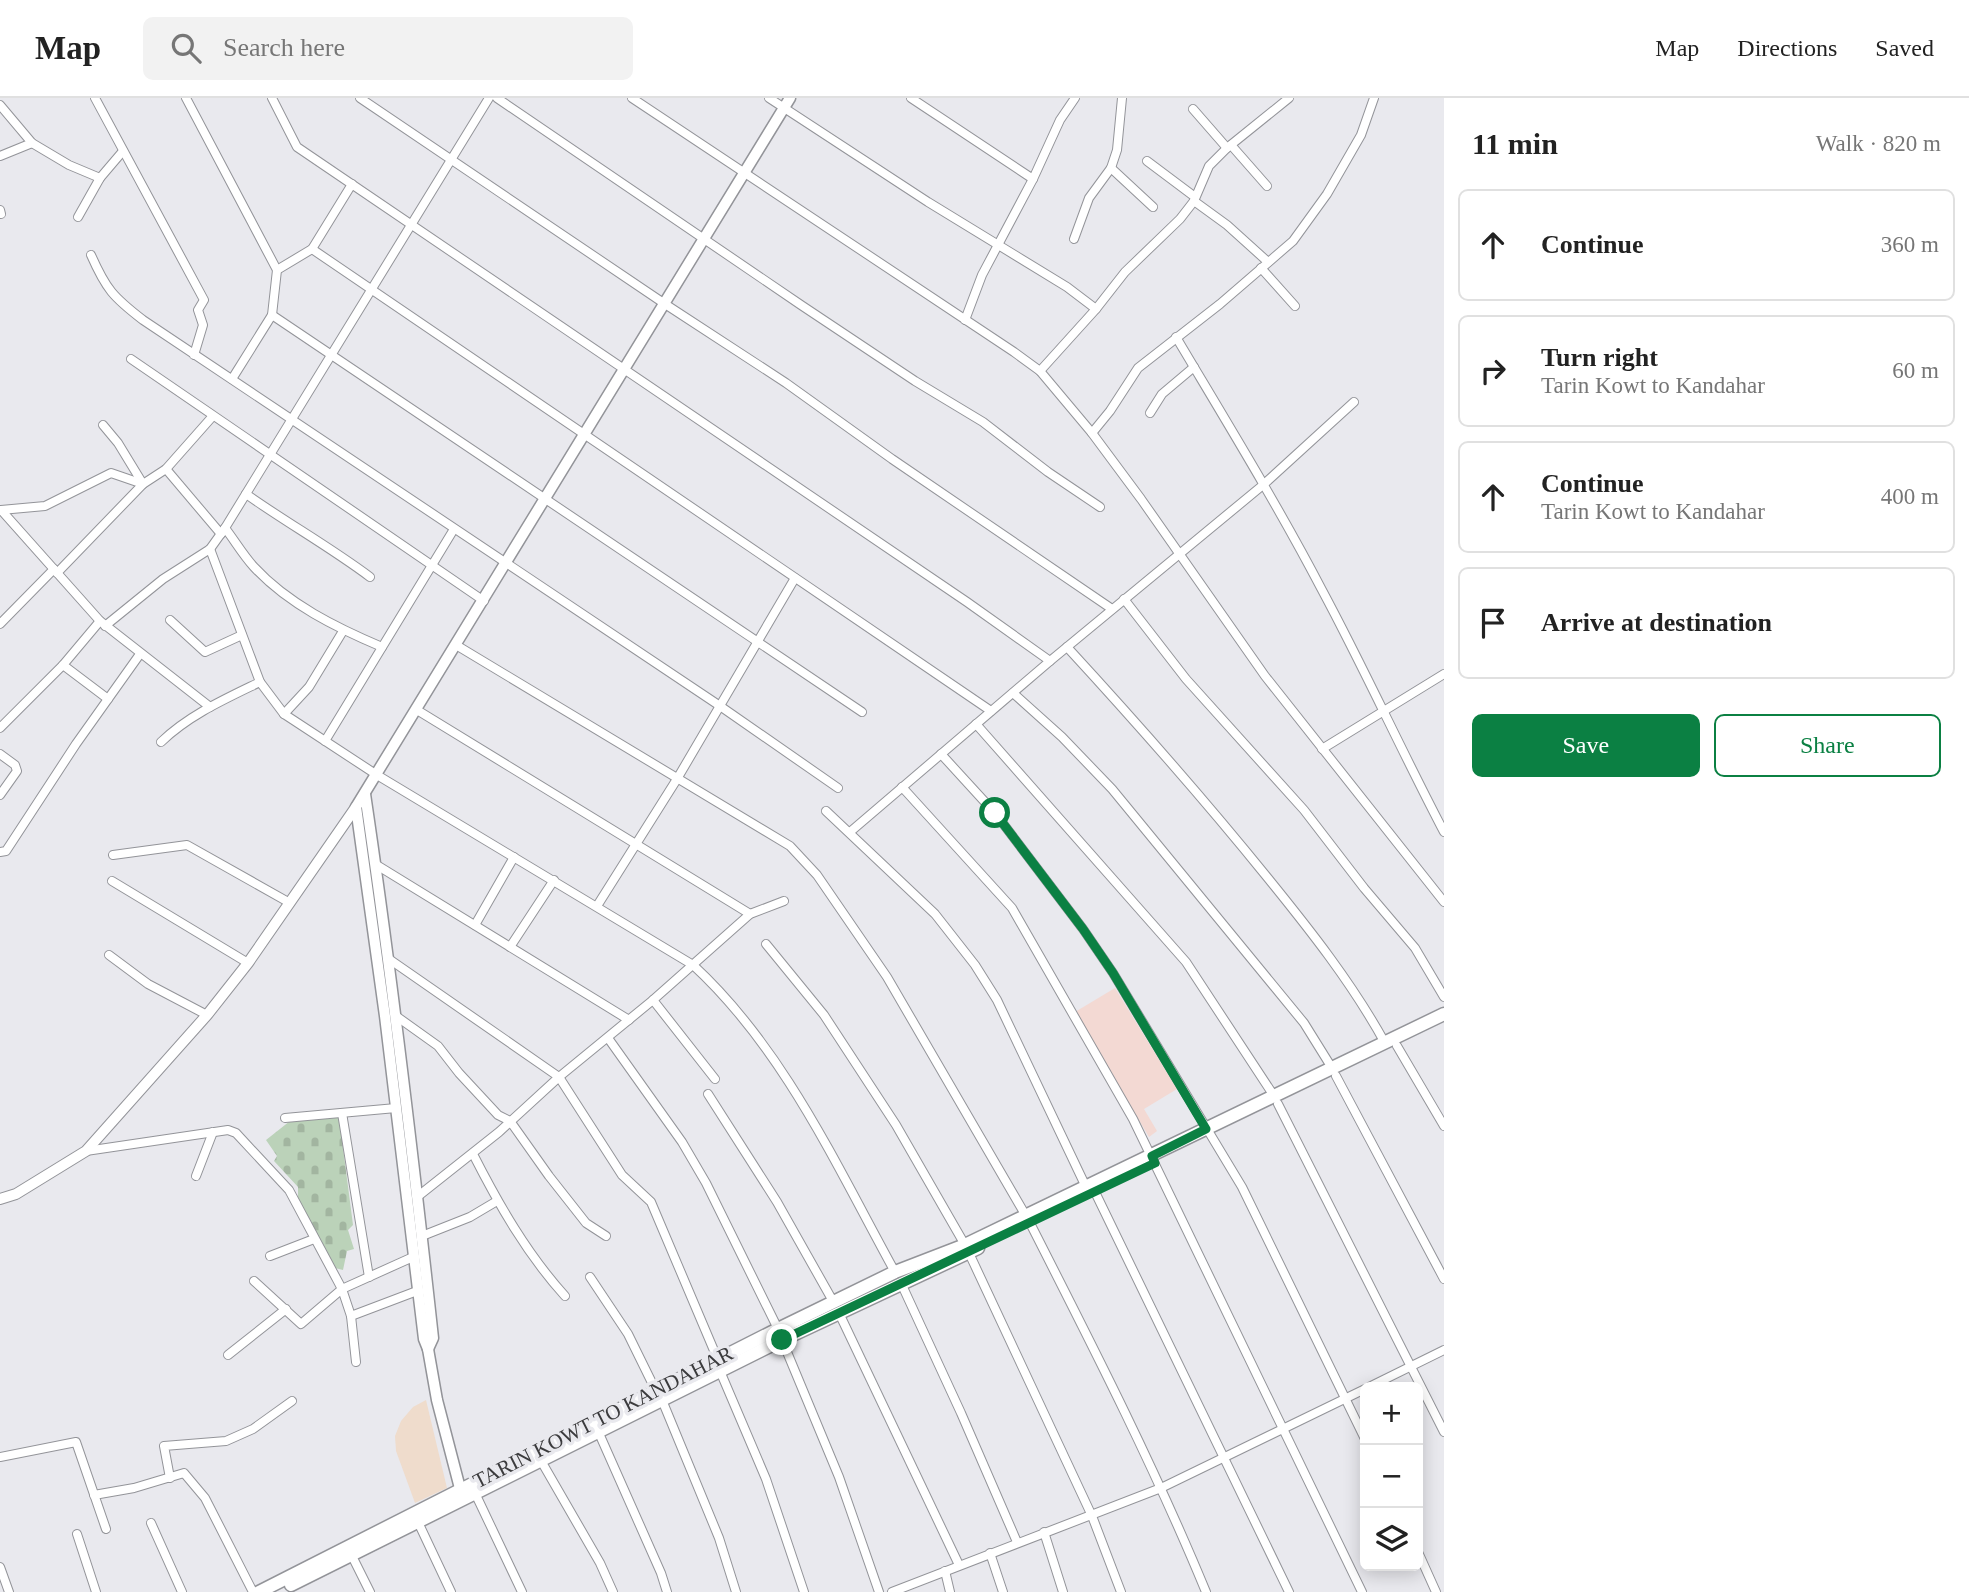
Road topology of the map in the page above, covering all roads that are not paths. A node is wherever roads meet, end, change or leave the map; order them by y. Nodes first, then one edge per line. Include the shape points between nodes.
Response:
1 (95, 98) edge
2 (186, 98) edge
3 (272, 98) edge
4 (360, 98) edge
5 (489, 98) edge
6 (497, 98) edge
7 (632, 98) edge
8 (769, 98) edge
9 (911, 98) edge
10 (1074, 98) edge
11 (1122, 98) edge
12 (1289, 98) edge
13 (1374, 98) edge
14 (1, 101) edge
15 (787, 103) edge
16 (1193, 109) dead end
17 (32, 143) junction
18 (1229, 146) junction
19 (123, 151) junction
20 (0, 156) edge
21 (451, 160) junction
22 (1147, 161) dead end
23 (1111, 168) junction
24 (744, 174) junction
25 (100, 178) junction
26 (1033, 179) junction
27 (352, 184) junction
28 (1267, 186) dead end
29 (1194, 199) junction
30 (1153, 207) dead end
31 (78, 218) dead end
32 (412, 224) junction
33 (705, 239) junction
34 (1074, 239) dead end
35 (997, 243) junction
36 (312, 249) junction
37 (90, 255) dead end
38 (1265, 265) junction
39 (277, 270) junction
40 (372, 289) junction
41 (665, 304) junction
42 (1295, 306) dead end
43 (1096, 309) junction
44 (272, 314) junction
45 (965, 320) junction
46 (1177, 337) junction
47 (194, 355) junction
48 (332, 355) junction
49 (131, 359) dead end
50 (1194, 367) junction
51 (625, 369) junction
52 (1040, 371) junction
53 (232, 379) junction
54 (1354, 402) dead end
55 (1150, 413) dead end
56 (212, 417) junction
57 (291, 420) junction
58 (103, 425) dead end
59 (1092, 433) junction
60 (585, 434) junction
61 (270, 456) junction
62 (166, 469) junction
63 (144, 484) junction
64 (1263, 485) junction
65 (246, 494) junction
66 (545, 499) junction
67 (1100, 507) dead end
68 (1, 510) edge
69 (454, 529) junction
70 (223, 531) junction
71 (210, 550) junction
72 (1180, 553) junction
73 (506, 564) junction
74 (432, 565) junction
75 (55, 571) junction
76 (370, 577) dead end
77 (795, 578) junction
78 (1124, 599) junction
79 (484, 601) junction
80 (1112, 609) junction
81 (170, 620) dead end
82 (0, 624) edge
83 (102, 624) junction
84 (343, 631) junction
85 (242, 635) junction
86 (757, 643) junction
87 (456, 645) junction
88 (382, 647) junction
89 (1067, 647) junction
90 (140, 654) junction
91 (1050, 661) junction
92 (63, 665) junction
93 (1444, 674) edge
94 (260, 682) junction
95 (1013, 693) junction
96 (108, 699) junction
97 (209, 706) junction
98 (719, 706) junction
99 (417, 710) junction
100 (991, 711) junction
101 (862, 712) dead end
102 (1383, 712) junction
103 (284, 714) junction
104 (976, 724) junction
105 (0, 728) edge
106 (325, 741) junction
107 (161, 742) dead end
108 (1322, 749) junction
109 (0, 754) edge
110 (941, 754) junction
111 (377, 775) junction
112 (677, 779) junction
113 (902, 787) junction
114 (838, 788) dead end
115 (365, 794) junction
116 (0, 795) edge
117 (356, 807) junction
118 (826, 811) dead end
119 (850, 832) junction
120 (1444, 832) edge
121 (635, 844) junction
122 (0, 852) edge
123 (113, 855) dead end
124 (514, 857) junction
125 (375, 864) junction
126 (554, 880) junction
127 (112, 881) dead end
128 (784, 901) dead end
129 (1444, 901) edge
130 (289, 903) junction
131 (597, 906) junction
132 (750, 914) junction
133 (475, 925) junction
134 (766, 944) dead end
135 (510, 947) junction
136 (108, 955) dead end
137 (389, 958) junction
138 (248, 963) junction
139 (693, 965) junction
140 (1444, 998) edge
141 (653, 1000) junction
142 (1444, 1014) edge
143 (207, 1015) junction
144 (396, 1016) junction
145 (629, 1020) junction
146 (1444, 1023) edge
147 (608, 1038) junction
148 (1391, 1044) junction
149 (1334, 1072) junction
150 (559, 1077) junction
151 (715, 1079) dead end
152 (708, 1094) dead end
153 (1276, 1100) junction
154 (396, 1108) junction
155 (342, 1113) junction
156 (285, 1118) dead end
157 (510, 1121) junction
158 (1444, 1126) edge
159 (212, 1132) junction
160 (1208, 1133) junction
161 (86, 1151) junction
162 (473, 1154) junction
163 (1153, 1159) junction
164 (196, 1176) dead end
165 (1091, 1189) junction
166 (417, 1197) junction
167 (0, 1199) edge
168 (498, 1201) junction
169 (1028, 1219) junction
170 (422, 1236) junction
171 (606, 1236) dead end
172 (314, 1239) junction
173 (967, 1249) junction
174 (270, 1256) dead end
175 (414, 1257) junction
176 (369, 1277) junction
177 (590, 1277) dead end
178 (898, 1277) junction
179 (1444, 1279) edge
180 (254, 1281) dead end
181 (342, 1289) junction
182 (417, 1291) junction
183 (565, 1296) dead end
184 (836, 1308) junction
185 (286, 1309) junction
186 (351, 1316) junction
187 (780, 1335) junction
188 (428, 1349) junction
189 (1444, 1350) edge
190 (228, 1356) dead end
191 (356, 1362) dead end
192 (719, 1366) junction
193 (1410, 1366) junction
194 (1379, 1382) edge
195 (1360, 1392) edge
196 (659, 1396) junction
197 (1347, 1399) junction
198 (292, 1401) dead end
199 (1360, 1428) edge
200 (1284, 1429) junction
201 (598, 1431) junction
202 (1444, 1432) edge
203 (583, 1433) junction
204 (0, 1457) edge
205 (1222, 1457) junction
206 (540, 1459) junction
207 (170, 1478) junction
208 (1161, 1488) junction
209 (466, 1493) junction
210 (94, 1495) junction
211 (1092, 1516) junction
212 (151, 1522) dead end
213 (418, 1522) junction
214 (106, 1529) dead end
215 (1044, 1532) junction
216 (78, 1534) dead end
217 (1017, 1542) junction
218 (990, 1553) junction
219 (352, 1556) junction
220 (1423, 1563) edge
221 (959, 1565) junction
222 (0, 1567) edge
223 (945, 1571) junction
224 (299, 1587) edge
225 (9, 1592) edge
226 (96, 1592) edge
227 (182, 1592) edge
228 (253, 1592) edge
229 (259, 1592) edge
230 (278, 1592) edge
231 (370, 1592) edge
232 (451, 1592) edge
233 (522, 1592) edge
234 (613, 1592) edge
235 (667, 1592) edge
236 (736, 1592) edge
237 (804, 1592) edge
238 (879, 1592) edge
239 (892, 1592) edge
240 (950, 1592) edge
241 (1003, 1592) edge
242 (1063, 1592) edge
243 (1121, 1592) edge
244 (1206, 1592) edge
245 (1289, 1592) edge
246 (1363, 1592) edge
247 (1436, 1592) edge

1 - 19 street
2 - 39 street
3 - 27 street via 297,147
4 - 21 street
5 - 21 street
6 - 33 street
7 - 24 street
8 - 15 street
9 - 26 street
10 - 26 street
11 - 23 street
12 - 18 street
13 - 38 street via 1361,135 1327,194 1293,241
14 - 17 street
15 - 24 main road
15 - 35 street
16 - 18 street
17 - 20 street
17 - 25 street
18 - 28 street
18 - 29 street via 1209,166
19 - 25 street
19 - 47 street via 204,300 198,310 202,325
21 - 32 street
21 - 41 street
22 - 29 street
23 - 30 street
23 - 34 street via 1089,198
24 - 33 main road
24 - 45 street
25 - 31 street
26 - 35 street
27 - 32 street
27 - 36 street
29 - 38 street
29 - 43 street
32 - 40 street
32 - 51 street
33 - 41 main road
33 - 67 street via 983,422
35 - 43 street
35 - 45 street
36 - 39 street
36 - 40 street
37 - 47 street via 106,287 124,306
38 - 42 street
38 - 46 street
39 - 44 street
40 - 48 street
40 - 60 street
41 - 51 main road
41 - 80 street
43 - 52 street
44 - 48 street
44 - 53 street
45 - 52 street
46 - 50 street
46 - 59 street via 1138,368
47 - 53 street
48 - 57 street
48 - 66 street
49 - 56 street
50 - 55 street via 1162,394
50 - 64 street
51 - 60 main road
51 - 91 street
52 - 59 street
53 - 57 street
54 - 64 street
56 - 61 street
56 - 62 street
57 - 61 street
57 - 69 street
58 - 63 street
59 - 72 street
60 - 66 main road
60 - 77 street
61 - 65 street
61 - 74 street
62 - 63 street
62 - 70 street
63 - 68 street via 111,473 45,506
63 - 75 street
64 - 72 street
64 - 102 street via 1327,598
65 - 70 street
65 - 76 street
66 - 73 main road
66 - 86 street
68 - 75 street
69 - 73 street
69 - 74 street
70 - 71 street
70 - 84 street via 270,582
71 - 83 street
71 - 85 street
72 - 78 street
72 - 108 street
73 - 79 main road
73 - 98 street
74 - 79 street
74 - 88 street
75 - 82 street
75 - 83 street
77 - 86 street
77 - 100 street
78 - 80 street
78 - 140 street via 1186,679 1304,810 1415,948
79 - 87 main road
80 - 89 street
81 - 85 street via 205,652
83 - 90 street
83 - 92 street
84 - 88 street
84 - 103 street via 309,687
85 - 94 street
86 - 98 street
86 - 101 street
87 - 99 main road
87 - 112 street
88 - 106 street
89 - 91 street
89 - 148 street via 1276,889
90 - 96 street
90 - 97 street
91 - 95 street
92 - 96 street
92 - 105 street
93 - 102 street
94 - 97 street
94 - 103 street
95 - 100 street
95 - 149 street via 1112,789 1304,1023
96 - 122 street via 6,851
97 - 107 street
98 - 112 street
98 - 114 street
99 - 111 main road
99 - 121 street
100 - 104 street
102 - 108 street
102 - 120 street
103 - 106 street
104 - 110 street
104 - 153 street via 1186,962
106 - 111 street
108 - 129 street
109 - 116 street via 17,771
110 - 113 street
110 - 160 street via 995,813 1083,929
111 - 115 main road
111 - 124 street
112 - 121 street
112 - 169 street via 790,846 817,875 887,977
113 - 119 street
113 - 163 street via 1012,908
115 - 117 main road
115 - 125 main road
117 - 130 street
117 - 154 main road
118 - 119 street
119 - 165 street via 935,914 975,965
121 - 131 street
121 - 132 street
123 - 130 street via 187,845
124 - 126 street
124 - 133 street
125 - 133 street
125 - 137 main road
126 - 131 street
126 - 135 street
127 - 138 street
128 - 132 street
130 - 138 street
131 - 139 street
132 - 139 street
133 - 135 street
134 - 173 street via 824,1015 896,1125
135 - 145 street
136 - 143 street via 148,984
137 - 144 main road
137 - 150 street
138 - 143 street
139 - 141 street
139 - 178 street via 769,1049
141 - 145 street
141 - 151 street
142 - 148 main road, TARIN KOWT TO KANDAHAR
143 - 161 street
144 - 157 street via 438,1046 498,1115
144 - 166 main road
145 - 147 street
146 - 148 main road, TARIN KOWT TO KANDAHAR
147 - 150 street
147 - 187 street via 706,1183
148 - 149 main road, TARIN KOWT TO KANDAHAR
148 - 158 street
149 - 153 main road, TARIN KOWT TO KANDAHAR
149 - 179 street
150 - 157 street
150 - 192 street via 622,1175 652,1202
152 - 184 street
153 - 160 main road, TARIN KOWT TO KANDAHAR
153 - 193 street
154 - 155 street
154 - 175 main road
155 - 156 street
155 - 176 street
157 - 162 street
157 - 171 street via 586,1223
159 - 161 street
159 - 164 street
159 - 172 street via 232,1131 268,1166 289,1190
160 - 163 main road, TARIN KOWT TO KANDAHAR
160 - 197 street via 1242,1187
161 - 167 street
162 - 166 street
162 - 168 street
163 - 165 main road, TARIN KOWT TO KANDAHAR
163 - 200 street
165 - 169 main road, TARIN KOWT TO KANDAHAR
165 - 205 street
166 - 170 main road
168 - 170 street
168 - 183 street via 543,1272
169 - 173 main road, TARIN KOWT TO KANDAHAR
169 - 208 street
170 - 188 main road via 433,1338
172 - 174 street
172 - 181 street
173 - 178 main road, TARIN KOWT TO KANDAHAR
173 - 211 street
175 - 176 street
175 - 182 main road
176 - 181 street
177 - 196 street via 628,1334
178 - 184 main road, TARIN KOWT TO KANDAHAR
178 - 217 street
180 - 185 street
181 - 185 street via 301,1324
181 - 186 street
182 - 186 street
182 - 188 main road
184 - 187 main road, TARIN KOWT TO KANDAHAR
184 - 221 street
185 - 190 street
186 - 191 street
187 - 192 main road, TARIN KOWT TO KANDAHAR
187 - 238 street via 839,1477
188 - 209 main road via 437,1400
189 - 193 street
192 - 196 main road, TARIN KOWT TO KANDAHAR
192 - 237 street via 766,1479
193 - 194 street
193 - 202 street
195 - 197 street
196 - 201 main road, TARIN KOWT TO KANDAHAR
196 - 203 main road, TARIN KOWT TO KANDAHAR
196 - 236 street via 719,1538
197 - 199 street
197 - 200 street
198 - 207 street via 253,1429 226,1441 164,1446
200 - 205 street
200 - 246 street
201 - 203 main road, TARIN KOWT TO KANDAHAR
201 - 235 street
203 - 206 main road, TARIN KOWT TO KANDAHAR
203 - 209 main road, TARIN KOWT TO KANDAHAR
204 - 210 street via 76,1441
205 - 208 street
205 - 245 street
206 - 209 main road, TARIN KOWT TO KANDAHAR
206 - 234 street
207 - 210 street
207 - 228 street via 184,1473 205,1498
208 - 211 street
208 - 244 street
209 - 213 main road, TARIN KOWT TO KANDAHAR
209 - 229 main road, TARIN KOWT TO KANDAHAR
209 - 233 street
210 - 214 street
211 - 215 street
211 - 243 street
212 - 227 street
213 - 219 main road, TARIN KOWT TO KANDAHAR
213 - 232 street
215 - 217 street
215 - 242 street
216 - 226 street
217 - 218 street
218 - 221 street
218 - 241 street
219 - 224 main road, TARIN KOWT TO KANDAHAR
219 - 231 street
220 - 247 street
221 - 223 street
222 - 225 street
223 - 239 street
223 - 240 street
224 - 230 main road, TARIN KOWT TO KANDAHAR

